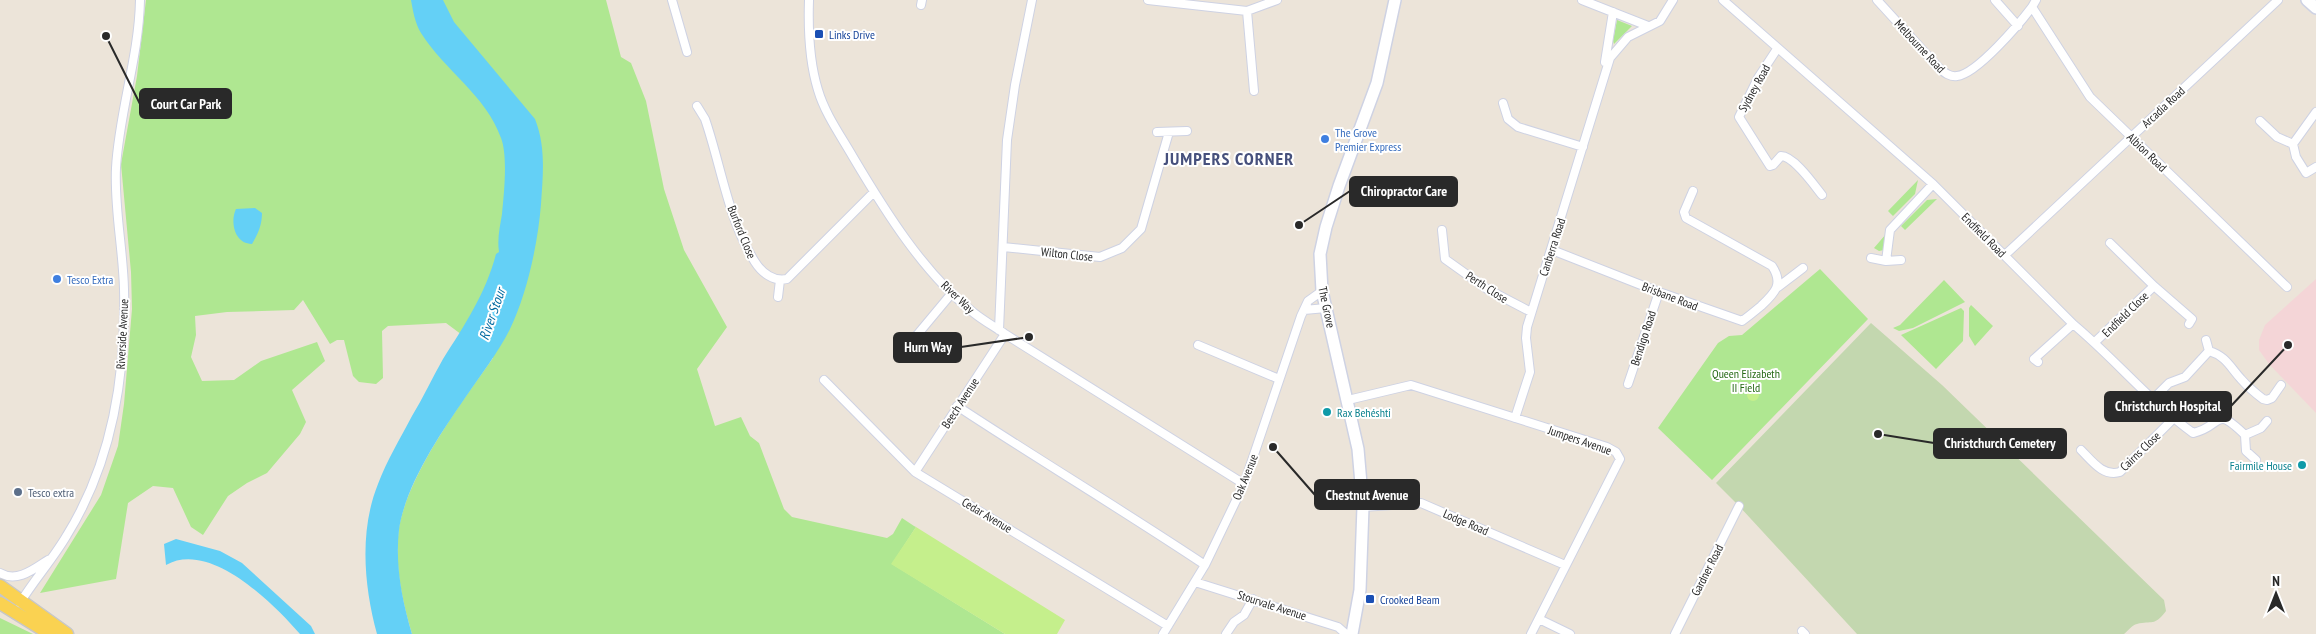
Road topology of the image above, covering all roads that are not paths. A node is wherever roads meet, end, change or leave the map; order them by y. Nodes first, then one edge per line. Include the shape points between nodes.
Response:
1 (140, 0) edge
2 (672, 0) edge
3 (809, 0) edge
4 (1032, 0) edge
5 (1148, 0) edge
6 (1227, 0) edge
7 (1277, 0) edge
8 (1395, 0) edge
9 (1582, 0) edge
10 (1673, 0) edge
11 (1724, 0) edge
12 (1877, 0) edge
13 (1995, 0) edge
14 (2278, 0) edge
15 (2307, 0) edge
16 (2034, 3) edge
17 (2316, 8) edge
18 (1227, 9) junction
19 (1247, 11) junction
20 (1613, 12) junction
21 (1648, 26) junction
22 (2018, 26) junction
23 (1778, 49) junction
24 (687, 52) dead end
25 (1603, 76) junction
26 (1254, 91) dead end
27 (1503, 103) dead end
28 (697, 106) dead end
29 (2316, 112) edge
30 (2260, 121) dead end
31 (1187, 131) dead end
32 (1158, 132) dead end
33 (1170, 132) junction
34 (2131, 137) junction
35 (2293, 144) junction
36 (1583, 147) junction
37 (2316, 167) edge
38 (2306, 173) junction
39 (2300, 180) dead end
40 (1933, 184) junction
41 (1693, 191) dead end
42 (874, 192) junction
43 (1822, 196) dead end
44 (1442, 230) dead end
45 (2110, 243) dead end
46 (1003, 247) junction
47 (1552, 250) junction
48 (2005, 255) junction
49 (1871, 258) dead end
50 (1886, 260) junction
51 (1901, 260) dead end
52 (1803, 268) dead end
53 (780, 280) junction
54 (2154, 286) junction
55 (1778, 287) junction
56 (2287, 287) dead end
57 (1322, 291) junction
58 (1658, 292) junction
59 (952, 293) junction
60 (778, 298) dead end
61 (1326, 308) junction
62 (1304, 310) junction
63 (1531, 312) junction
64 (2073, 324) junction
65 (2189, 324) dead end
66 (1002, 332) junction
67 (2206, 340) dead end
68 (2095, 342) junction
69 (1198, 345) dead end
70 (907, 347) dead end
71 (2209, 351) junction
72 (2026, 353) dead end
73 (1279, 379) junction
74 (824, 380) dead end
75 (1628, 384) dead end
76 (2281, 385) dead end
77 (2153, 399) junction
78 (1348, 400) junction
79 (958, 406) junction
80 (1516, 418) junction
81 (2174, 418) junction
82 (2267, 421) dead end
83 (2245, 435) junction
84 (2081, 450) dead end
85 (2256, 460) dead end
86 (915, 472) junction
87 (1244, 484) junction
88 (1739, 506) dead end
89 (1363, 507) junction
90 (52, 557) junction
91 (1206, 565) junction
92 (1565, 565) junction
93 (0, 573) edge
94 (1195, 582) junction
95 (0, 586) edge
96 (1253, 599) junction
97 (21, 601) junction
98 (0, 603) edge
99 (14, 613) junction
100 (1539, 619) junction
101 (1168, 626) junction
102 (1355, 630) edge
103 (50, 634) edge
104 (67, 634) edge
105 (1163, 634) edge
106 (1226, 634) edge
107 (1346, 634) edge
108 (1531, 634) edge
109 (1570, 634) edge
110 (1675, 634) edge

1 - 90 street, Riverside Avenue via 116,167 124,288 118,400 103,461 67,536
2 - 24 street
3 - 42 street, River Way via 811,60 818,92
4 - 46 street via 1007,140
5 - 18 street
6 - 18 street
7 - 19 street
8 - 57 street, The Grove via 1377,83 1322,241
9 - 20 street
10 - 21 street, Canberra Road via 1660,21
11 - 23 street, Endfield Road
12 - 22 street, Melbourne Road via 1948,75 1968,73
13 - 22 street
14 - 34 street, Arcadia Road
15 - 17 street
16 - 22 street, Melbourne Road
16 - 34 street, Albion Road via 2090,97
18 - 19 street
19 - 26 street
20 - 21 street
20 - 25 street, Canberra Road
21 - 25 street, Canberra Road via 1618,46
23 - 40 street, Endfield Road
23 - 43 street, Sydney Road via 1758,78 1739,116 1770,166 1781,156 1786,156
25 - 36 street, Canberra Road
27 - 36 street via 1508,119 1518,127
28 - 53 street, Burford Close via 705,119 744,242 761,269
29 - 35 street
30 - 35 street via 2277,138
31 - 33 street
32 - 33 street
33 - 46 street, Wilton Close via 1141,229 1122,248 1100,257
34 - 48 street, Arcadia Road
34 - 56 street, Albion Road
35 - 38 street
36 - 47 street, Canberra Road
37 - 38 street
38 - 39 street
40 - 48 street, Endfield Road
40 - 50 street via 1895,224 1888,237
41 - 55 street via 1683,215 1772,266
42 - 53 street via 787,279
42 - 59 street, River Way via 919,255
44 - 63 street, Perth Close via 1441,261
45 - 54 street, Endfield Close
46 - 66 street
47 - 58 street, Brisbane Road
47 - 63 street, Canberra Road
48 - 64 street, Endfield Road
49 - 50 street
50 - 51 street
52 - 55 street, Brisbane Road
53 - 60 street
54 - 65 street, Endfield Close via 2192,319
54 - 68 street, Endfield Close
55 - 58 street, Brisbane Road via 1742,321
57 - 61 street, The Grove
57 - 62 street, Oak Avenue via 1308,301
58 - 75 street, Bendigo Road
59 - 66 street, River Way
59 - 70 street
61 - 62 street
61 - 78 street, The Grove
62 - 73 street, Oak Avenue
63 - 80 street, Canberra Road via 1526,338 1530,372
64 - 68 street, Endfield Road
64 - 72 street via 2036,360
66 - 79 street, Beech Avenue
66 - 87 street, River Way
67 - 71 street
68 - 77 street, Endfield Road
69 - 73 street
71 - 76 street via 2228,361 2240,378 2263,399 2272,398
71 - 77 street via 2185,377 2169,383
73 - 87 street, Oak Avenue
74 - 86 street, Cedar Avenue
77 - 81 street, Endfield Road
78 - 80 street, Jumpers Avenue via 1411,385
78 - 89 street, The Grove via 1358,449
79 - 86 street, Beech Avenue
79 - 91 street
80 - 92 street, Jumpers Avenue via 1606,447 1620,458
81 - 83 street, Endfield Road via 2193,433 2218,418 2225,418
81 - 84 street, Cairns Close via 2120,472 2113,474 2102,470
82 - 83 street via 2261,428
83 - 85 street via 2246,452
86 - 101 street, Cedar Avenue
87 - 91 street, Oak Avenue
88 - 110 street, Gardner Road
89 - 92 street, Lodge Road via 1421,503
89 - 102 street, The Grove
90 - 93 street via 30,572 12,577
90 - 97 street, Riverside Avenue
91 - 94 street, Oak Avenue
92 - 100 street, Jumpers Avenue
94 - 96 street, Stourvale Avenue
94 - 101 street, Oak Avenue
95 - 97 main road
96 - 106 street via 1244,615
96 - 107 street, Stourvale Avenue via 1338,628
97 - 99 street, Riverside Avenue
97 - 104 main road
98 - 99 main road
99 - 103 main road
100 - 108 street, Jumpers Avenue
100 - 109 street
101 - 105 street, Oak Avenue

